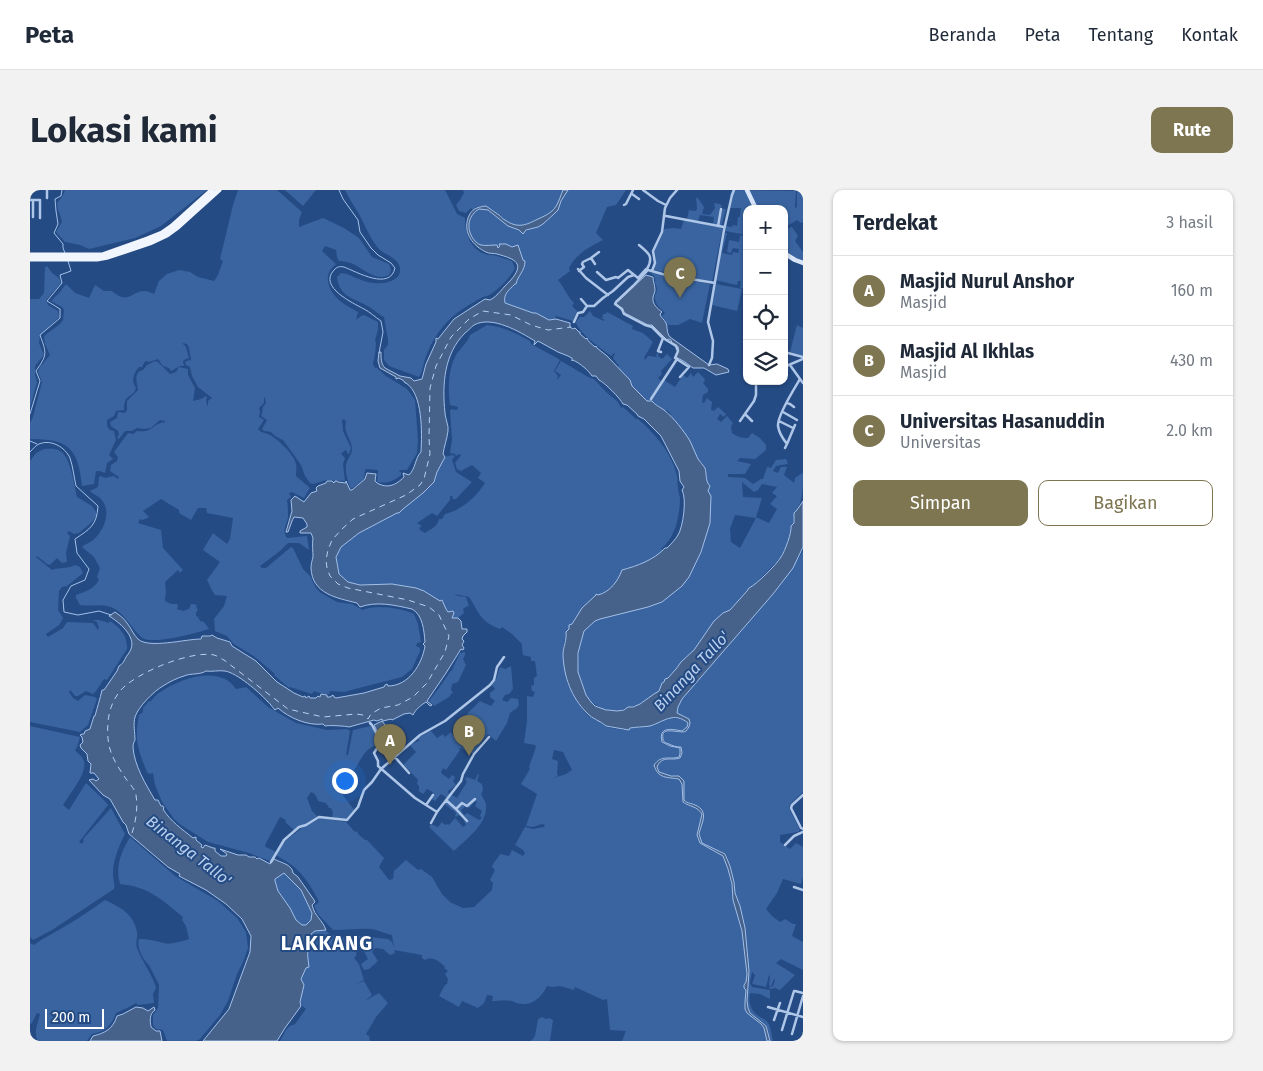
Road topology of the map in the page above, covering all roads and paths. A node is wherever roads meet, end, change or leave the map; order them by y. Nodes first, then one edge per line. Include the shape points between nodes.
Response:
1 (47, 190) edge
2 (212, 190) edge
3 (219, 190) edge
4 (633, 190) edge
5 (642, 190) edge
6 (678, 190) edge
7 (734, 190) edge
8 (747, 190) edge
9 (632, 194) junction
10 (47, 198) dead end
11 (639, 199) dead end
12 (32, 200) edge
13 (665, 205) junction
14 (754, 205) edge
15 (624, 206) dead end
16 (721, 209) dead end
17 (666, 216) dead end
18 (33, 217) dead end
19 (40, 218) dead end
20 (718, 226) junction
21 (724, 227) junction
22 (639, 245) dead end
23 (599, 252) dead end
24 (30, 255) edge
25 (788, 256) edge
26 (61, 257) junction
27 (70, 257) junction
28 (591, 258) junction
29 (30, 259) edge
30 (803, 263) edge
31 (594, 264) dead end
32 (649, 270) junction
33 (597, 272) dead end
34 (634, 275) junction
35 (714, 283) junction
36 (608, 295) junction
37 (581, 299) dead end
38 (587, 306) junction
39 (574, 322) dead end
40 (663, 338) junction
41 (661, 352) dead end
42 (788, 353) dead end
43 (803, 358) edge
44 (677, 359) junction
45 (790, 364) joint
46 (709, 365) dead end
47 (680, 377) dead end
48 (800, 380) junction
49 (803, 383) edge
50 (756, 385) edge
51 (651, 399) dead end
52 (786, 403) junction
53 (794, 407) dead end
54 (783, 412) junction
55 (745, 414) junction
56 (797, 420) dead end
57 (740, 421) dead end
58 (752, 421) dead end
59 (779, 421) junction
60 (795, 424) dead end
61 (793, 428) junction
62 (504, 657) dead end
63 (370, 723) dead end
64 (489, 737) dead end
65 (383, 746) dead end
66 (394, 756) junction
67 (381, 769) junction
68 (409, 773) dead end
69 (434, 795) dead end
70 (803, 795) edge
71 (446, 800) junction
72 (475, 800) dead end
73 (426, 805) junction
74 (456, 809) junction
75 (437, 812) junction
76 (467, 821) dead end
77 (430, 823) dead end
78 (803, 831) edge
79 (785, 845) dead end
80 (271, 862) dead end
81 (794, 887) dead end
82 (803, 890) edge
83 (803, 995) edge
84 (780, 1003) dead end
85 (768, 1007) dead end
86 (778, 1010) junction
87 (788, 1013) junction
88 (797, 1015) junction
89 (803, 1017) edge
90 (774, 1020) dead end
91 (782, 1030) dead end
92 (792, 1034) dead end

1 - 10 street
2 - 27 main road via 162,234 102,255
3 - 27 main road via 178,228 162,238 102,258
4 - 9 street
5 - 13 street
6 - 13 street
7 - 21 street
8 - 14 street
9 - 11 street
9 - 15 street
12 - 18 street
12 - 19 street via 40,200
13 - 32 street via 662,232 653,250 655,263
16 - 20 street
17 - 20 street
20 - 21 street
21 - 35 street
22 - 32 street via 650,258
23 - 28 street
24 - 26 main road
25 - 30 street
26 - 27 main road
26 - 29 main road
28 - 31 street
28 - 36 street via 583,262 584,267 579,270
32 - 34 street via 638,278
32 - 35 street
32 - 40 street via 615,304 624,314 652,327
33 - 34 street via 605,280 618,278 628,270
34 - 36 street
35 - 46 street via 708,322 713,341
36 - 38 street via 596,305
37 - 38 street
38 - 39 street via 583,312 578,312
40 - 41 street via 658,351
40 - 44 street via 677,348
42 - 43 street
43 - 45 street
44 - 47 street via 689,366
44 - 51 street
45 - 48 street
48 - 49 street
48 - 52 street
50 - 55 street via 754,402
52 - 53 street
52 - 54 street
54 - 56 street
54 - 59 street
55 - 57 street
55 - 58 street
59 - 61 street
59 - 61 street via 786,446
60 - 61 street
62 - 66 street via 489,686
63 - 67 street via 381,742 374,753
64 - 71 street via 474,754 461,782
65 - 66 street
66 - 67 street
66 - 68 street
67 - 73 street
67 - 80 street via 347,820 319,817 299,828 285,839
69 - 73 street
70 - 78 street via 791,808
71 - 74 street
71 - 75 street
72 - 74 street via 467,806 462,803
73 - 75 street
74 - 76 street
75 - 77 street
78 - 79 street
81 - 82 street
83 - 87 street via 795,991
83 - 88 street
84 - 86 street
85 - 86 street
86 - 87 street
86 - 90 street
87 - 88 street
87 - 91 street
88 - 89 street
88 - 92 street

